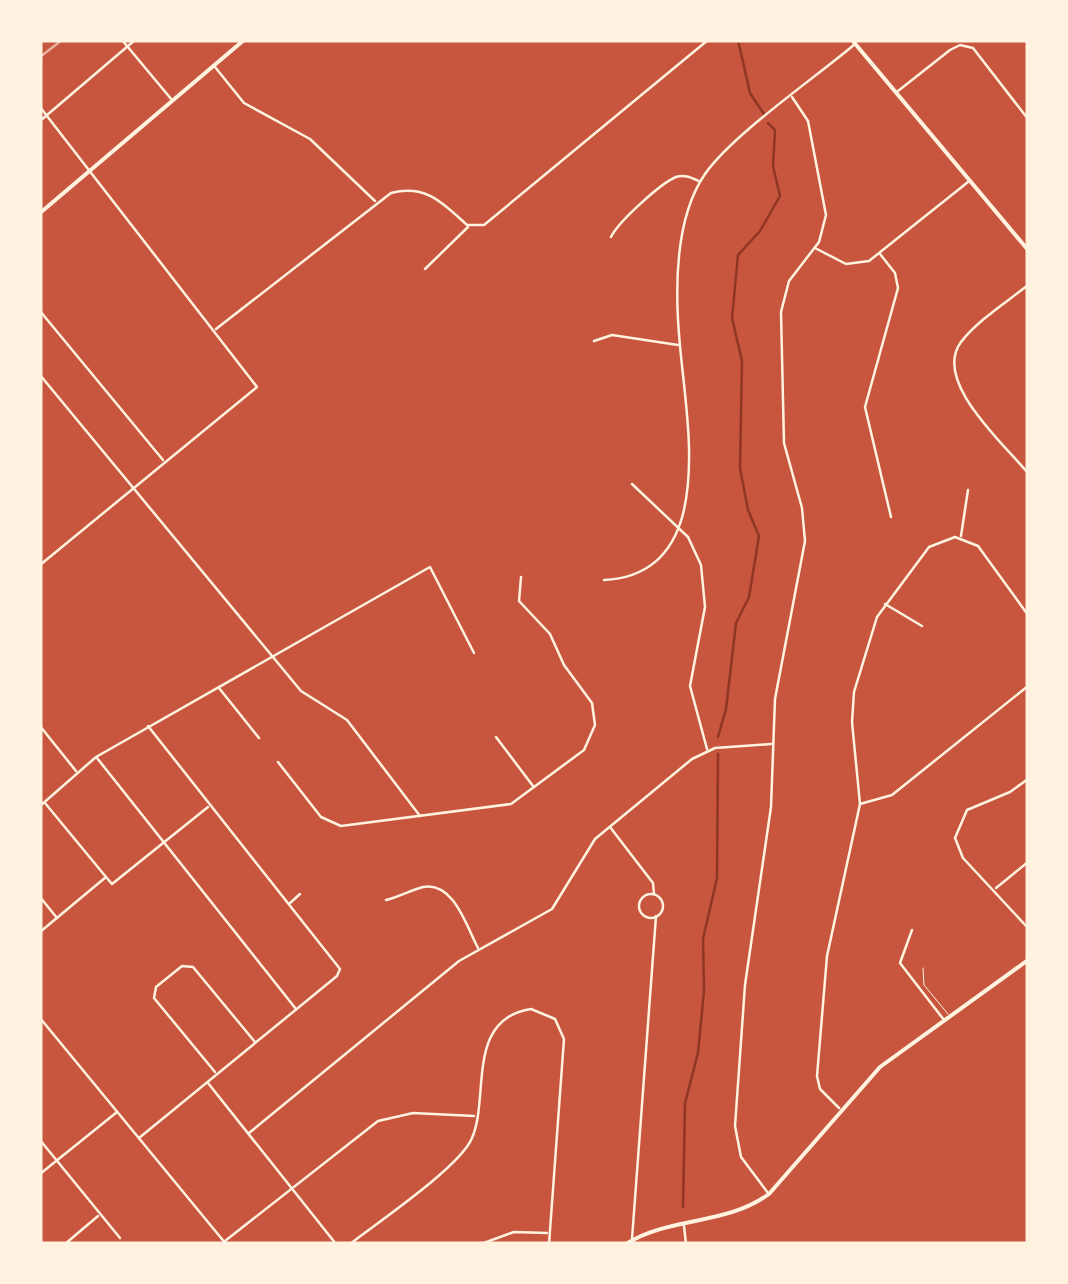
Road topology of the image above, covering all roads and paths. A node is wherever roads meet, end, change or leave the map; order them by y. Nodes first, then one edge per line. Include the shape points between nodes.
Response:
1 (122, 40) edge
2 (135, 40) edge
3 (244, 40) edge
4 (708, 40) edge
5 (856, 41) edge
6 (127, 47) junction
7 (214, 66) junction
8 (897, 92) junction
9 (792, 96) junction
10 (172, 101) junction
11 (40, 107) edge
12 (46, 115) junction
13 (1028, 118) edge
14 (40, 121) edge
15 (90, 171) junction
16 (969, 181) junction
17 (700, 182) junction
18 (376, 201) junction
19 (40, 213) edge
20 (469, 226) junction
21 (611, 236) dead end
22 (814, 248) junction
23 (1028, 250) edge
24 (880, 254) junction
25 (426, 269) dead end
26 (1028, 285) edge
27 (40, 311) edge
28 (214, 330) junction
29 (594, 341) dead end
30 (680, 345) junction
31 (40, 375) edge
32 (164, 462) junction
33 (1028, 473) edge
34 (632, 484) dead end
35 (134, 488) junction
36 (968, 490) dead end
37 (891, 517) dead end
38 (680, 529) junction
39 (961, 537) junction
40 (40, 565) edge
41 (522, 577) dead end
42 (604, 580) dead end
43 (884, 603) junction
44 (1028, 615) edge
45 (922, 626) dead end
46 (474, 653) dead end
47 (272, 656) junction
48 (218, 686) junction
49 (1028, 686) edge
50 (40, 726) edge
51 (148, 726) junction
52 (496, 737) dead end
53 (260, 738) dead end
54 (772, 744) junction
55 (707, 749) junction
56 (96, 756) junction
57 (278, 762) dead end
58 (76, 771) junction
59 (1028, 779) edge
60 (534, 788) junction
61 (42, 804) edge
62 (860, 804) junction
63 (210, 806) junction
64 (420, 816) junction
65 (609, 826) junction
66 (163, 844) junction
67 (1028, 862) edge
68 (106, 877) junction
69 (995, 888) junction
70 (300, 894) dead end
71 (654, 894) junction
72 (40, 897) edge
73 (386, 900) dead end
74 (289, 904) junction
75 (656, 916) junction
76 (57, 918) junction
77 (1028, 928) edge
78 (912, 930) dead end
79 (40, 932) edge
80 (479, 950) junction
81 (1028, 960) edge
82 (923, 968) dead end
83 (296, 1010) junction
84 (40, 1018) edge
85 (947, 1019) junction
86 (255, 1042) junction
87 (216, 1073) junction
88 (208, 1082) junction
89 (840, 1110) junction
90 (117, 1112) junction
91 (476, 1116) junction
92 (249, 1133) junction
93 (139, 1138) junction
94 (40, 1140) edge
95 (57, 1160) junction
96 (40, 1174) edge
97 (291, 1188) junction
98 (769, 1194) junction
99 (100, 1215) junction
100 (684, 1224) junction
101 (550, 1233) junction
102 (120, 1238) dead end
103 (629, 1242) edge
104 (225, 1243) edge
105 (64, 1244) edge
106 (336, 1244) edge
107 (350, 1244) edge
108 (481, 1244) edge
109 (549, 1244) edge
110 (686, 1244) edge

1 - 6 street
2 - 6 street
3 - 7 main road
4 - 20 street via 489,221
5 - 8 main road
5 - 9 street
6 - 10 street
6 - 12 street
7 - 10 main road
7 - 18 street via 244,103 310,139
8 - 13 street via 960,45 973,48
8 - 16 main road
9 - 17 street
9 - 22 street via 808,121 826,202
10 - 15 main road
11 - 12 street
12 - 14 street
12 - 15 street
15 - 19 main road
15 - 28 street
16 - 23 main road
16 - 24 street
17 - 21 street via 675,178
17 - 30 street via 684,230
18 - 20 street via 396,192 424,192
18 - 28 street
20 - 25 street
22 - 24 street via 846,264
22 - 54 street via 789,281 781,312 784,443 805,541
24 - 37 street via 898,288 866,411
26 - 33 street via 962,342 953,368 962,392
27 - 32 street
28 - 32 street via 257,387
29 - 30 street via 616,336
30 - 38 street via 687,485
31 - 35 street
32 - 35 street
34 - 38 street
35 - 40 street
35 - 47 street
36 - 39 street
38 - 42 street via 648,570
38 - 55 street via 704,576 690,686
39 - 43 street via 928,547
39 - 44 street via 982,550
41 - 60 street via 520,601 550,634 596,715 584,750
43 - 45 street
43 - 62 street via 854,692
46 - 47 street via 430,566
47 - 48 street
47 - 64 street via 306,696 347,720
48 - 51 street
48 - 53 street
49 - 62 street via 900,789
50 - 58 street
51 - 56 street
51 - 63 street
52 - 60 street
54 - 55 street
54 - 98 street via 771,807 745,984 735,1126 741,1157
55 - 65 street
56 - 58 street
56 - 66 street
57 - 64 street via 331,823
58 - 61 street
59 - 69 street via 970,807 956,828 960,853
60 - 64 street via 503,806
61 - 68 street
62 - 89 street via 827,956 817,1076 823,1094
63 - 66 street
63 - 74 street
65 - 71 street via 653,882
65 - 80 street via 585,851 556,906
66 - 68 street via 112,884
66 - 83 street
67 - 69 street
68 - 76 street
69 - 77 street
70 - 74 street
71 - 75 street via 663,905
71 - 75 street via 639,908
72 - 76 street
73 - 80 street via 426,887 441,890
74 - 83 street via 340,969
75 - 103 street
76 - 79 street
78 - 85 street via 900,963
80 - 92 street
81 - 85 main road
82 - 85 lane via 924,985
83 - 86 street
84 - 90 street
85 - 89 main road via 880,1067
86 - 87 street
86 - 87 street via 193,968 182,966 156,987 154,998
87 - 88 street
88 - 92 street
88 - 93 street
89 - 98 main road
90 - 93 street
90 - 95 street
91 - 97 street via 413,1112 385,1118
91 - 101 street via 483,1058 496,1032 514,1014 546,1012 559,1023 564,1043
91 - 107 street via 463,1153
92 - 97 street
93 - 104 street
94 - 95 street
95 - 96 street
95 - 99 street
97 - 104 street
97 - 106 street
98 - 100 main road via 732,1215
99 - 102 street
99 - 105 street
100 - 103 main road
100 - 110 street
101 - 108 street via 514,1232
101 - 109 street

